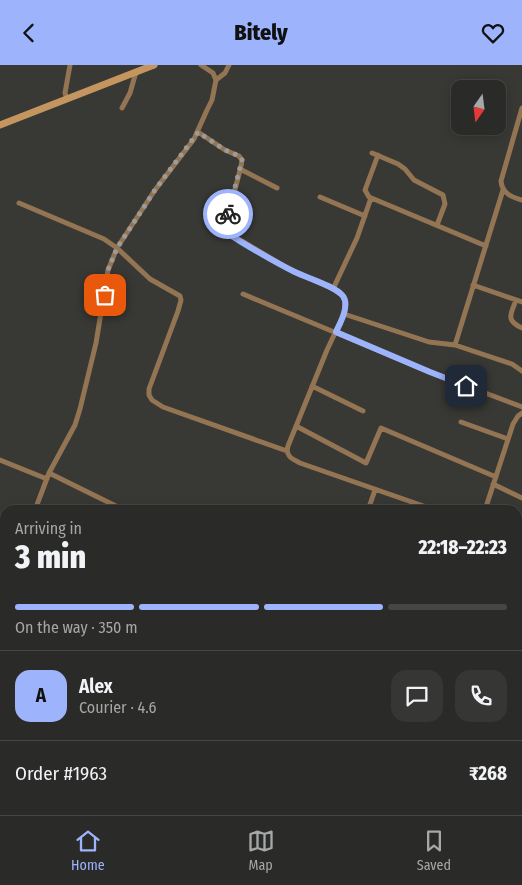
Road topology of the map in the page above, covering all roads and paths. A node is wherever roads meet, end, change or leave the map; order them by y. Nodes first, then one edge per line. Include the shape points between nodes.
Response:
1 (70, 65) edge
2 (154, 65) edge
3 (201, 65) edge
4 (229, 65) edge
5 (136, 72) junction
6 (216, 80) junction
7 (67, 99) junction
8 (122, 108) dead end
9 (522, 108) edge
10 (0, 125) edge
11 (198, 132) junction
12 (372, 153) dead end
13 (378, 155) junction
14 (240, 169) junction
15 (277, 188) dead end
16 (503, 191) junction
17 (320, 197) dead end
18 (371, 198) junction
19 (522, 200) edge
20 (19, 203) dead end
21 (365, 216) junction
22 (437, 225) junction
23 (486, 246) junction
24 (117, 248) junction
25 (473, 285) junction
26 (333, 289) junction
27 (243, 294) dead end
28 (519, 301) edge
29 (344, 314) junction
30 (522, 328) edge
31 (336, 332) junction
32 (454, 345) junction
33 (522, 371) edge
34 (312, 386) junction
35 (522, 407) edge
36 (362, 411) dead end
37 (522, 413) edge
38 (461, 422) dead end
39 (296, 426) junction
40 (508, 439) junction
41 (287, 451) junction
42 (0, 460) edge
43 (49, 473) junction
44 (496, 477) junction
45 (47, 479) junction
46 (494, 484) junction
47 (375, 490) junction
48 (522, 498) edge
49 (37, 505) edge
50 (114, 505) edge
51 (370, 505) edge
52 (420, 505) edge
53 (487, 505) edge

1 - 7 street via 65,93
2 - 5 main road
3 - 6 street via 213,73
4 - 6 street
5 - 7 main road
5 - 8 street
6 - 11 street via 212,100
7 - 10 main road
9 - 16 street via 501,181
11 - 14 street via 241,157
11 - 24 street
12 - 13 street
13 - 18 street via 365,191
13 - 22 street via 398,164 414,180 443,195 445,204
14 - 15 street
14 - 26 street via 225,231 294,272
16 - 19 street
16 - 23 street
17 - 21 street
18 - 21 street
18 - 22 street
20 - 24 street via 95,235
21 - 26 street
22 - 23 street
23 - 25 street
24 - 41 street via 150,279 180,296 181,300 150,389 152,400 162,407
24 - 43 street via 108,270 98,333 80,409 68,440
25 - 28 street
25 - 32 street
26 - 29 street via 345,301
27 - 31 street
28 - 30 street via 510,316 513,324
29 - 31 street
29 - 32 street via 429,342
31 - 34 street
31 - 35 street
32 - 33 street via 512,364
34 - 36 street
34 - 39 street
37 - 40 street
38 - 40 street
39 - 41 street
39 - 44 street via 366,463 381,428
40 - 44 street
41 - 47 street via 300,463
42 - 45 street
43 - 45 street
43 - 50 street
44 - 46 street
45 - 49 street
46 - 48 street
46 - 53 street
47 - 51 street
47 - 52 street

